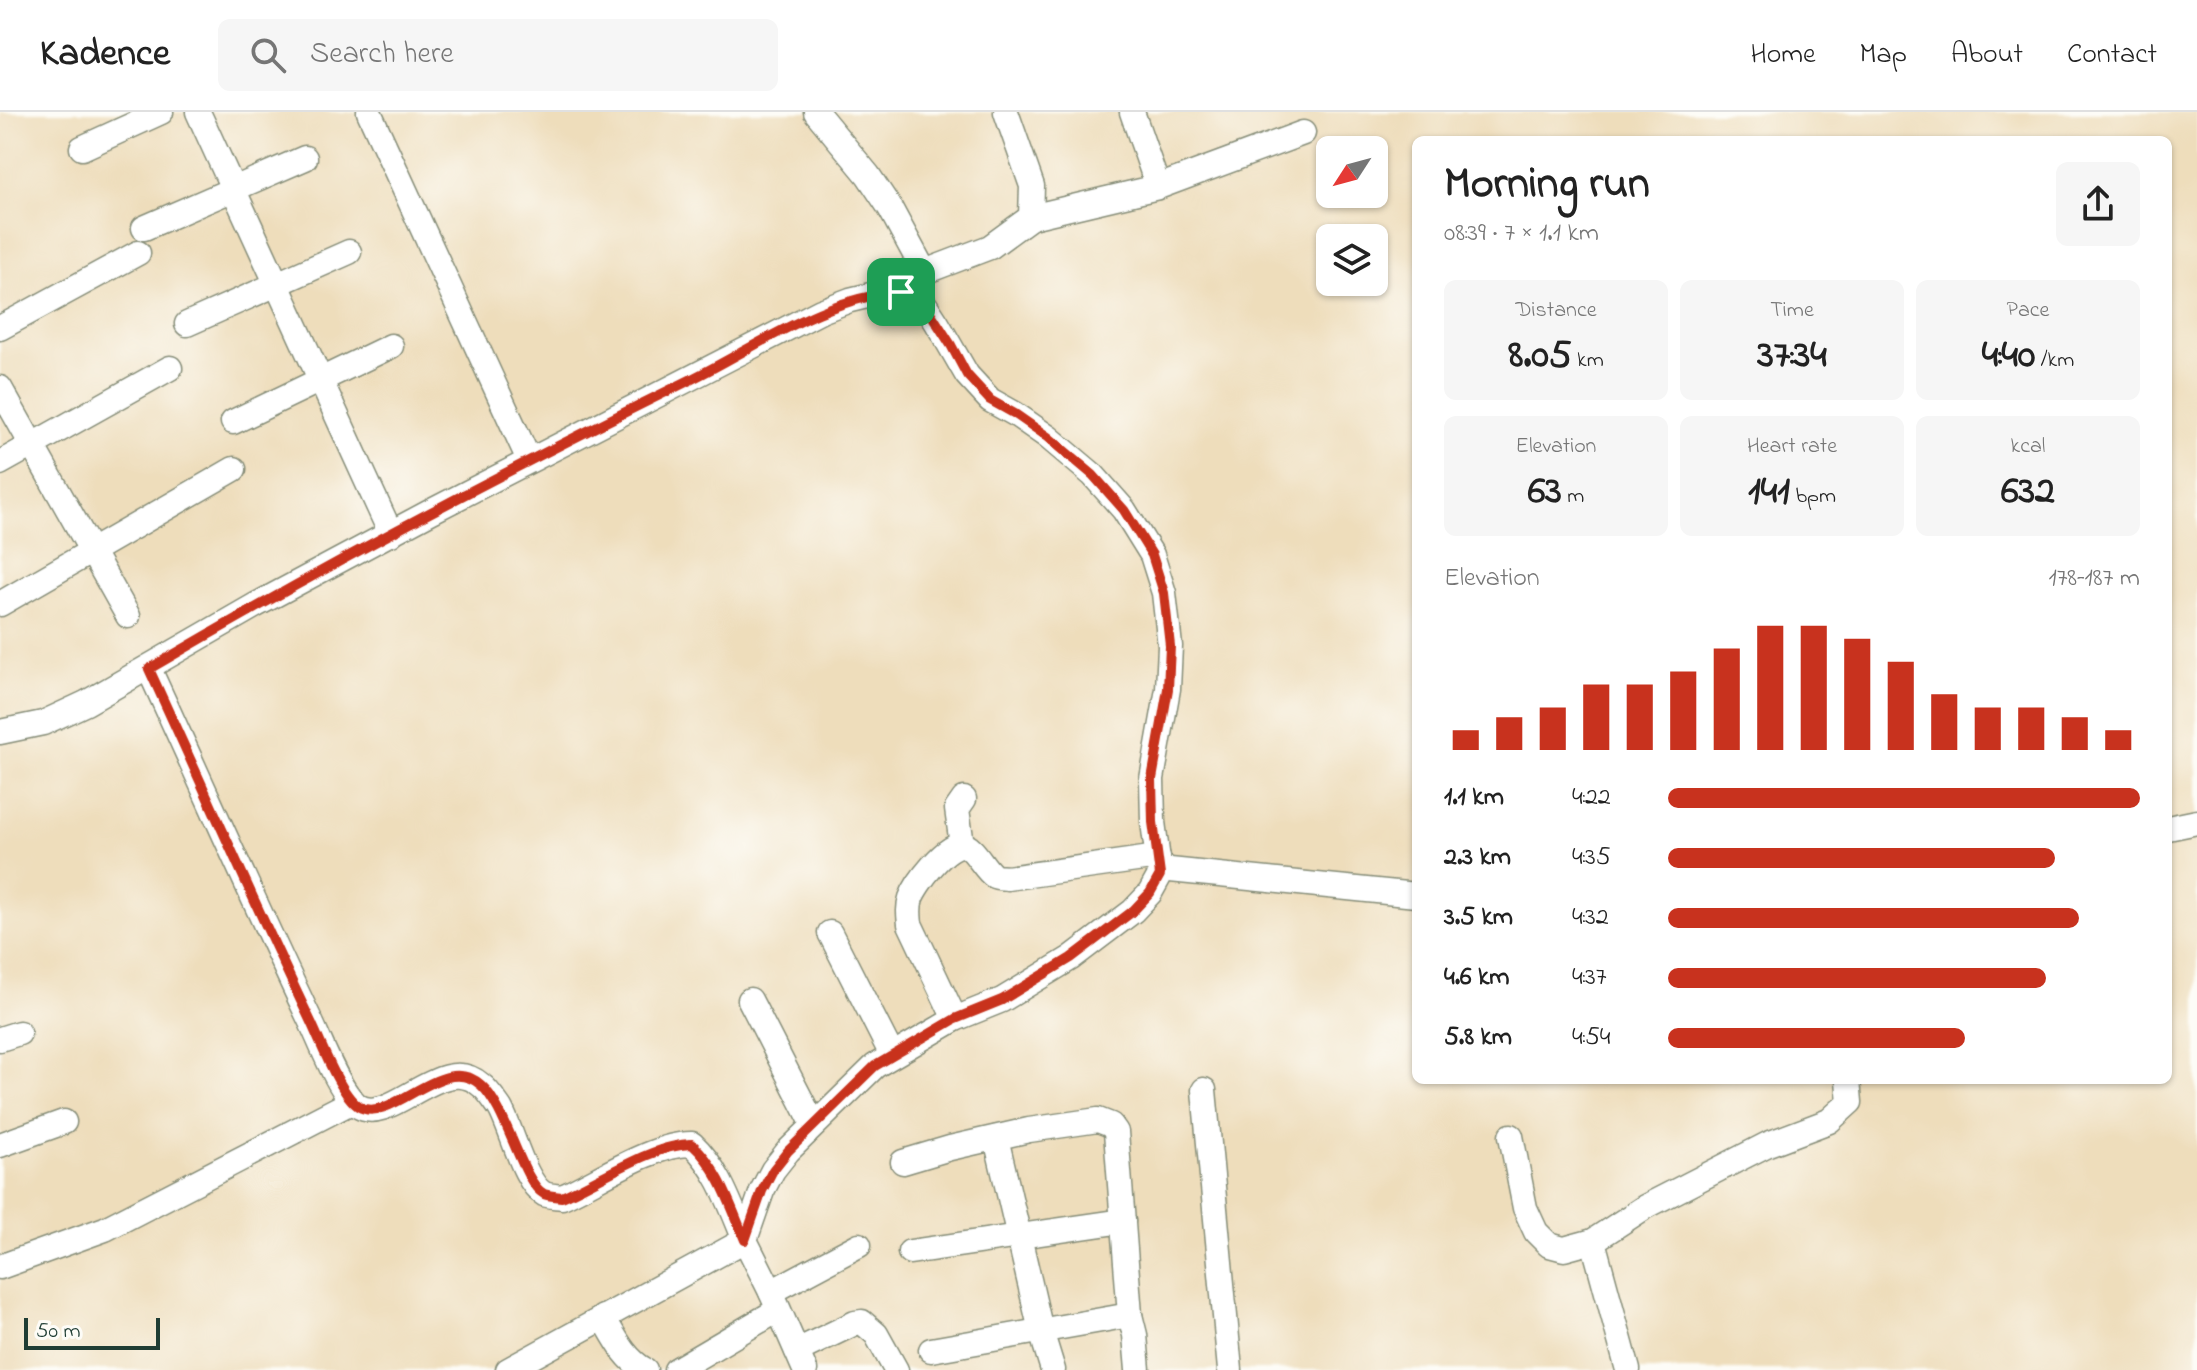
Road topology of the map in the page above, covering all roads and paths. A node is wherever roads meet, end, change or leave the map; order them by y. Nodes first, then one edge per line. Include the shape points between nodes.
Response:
1 (161, 112) edge
2 (198, 112) edge
3 (369, 112) edge
4 (816, 112) edge
5 (1006, 112) edge
6 (1132, 112) edge
7 (1303, 133) dead end
8 (82, 148) dead end
9 (305, 158) dead end
10 (1158, 187) junction
11 (233, 188) junction
12 (1031, 217) junction
13 (144, 228) dead end
14 (349, 252) dead end
15 (138, 253) dead end
16 (924, 271) junction
17 (277, 284) junction
18 (901, 292) junction
19 (187, 324) dead end
20 (0, 328) edge
21 (391, 346) dead end
22 (170, 368) dead end
23 (320, 380) junction
24 (0, 388) edge
25 (233, 422) dead end
26 (32, 446) junction
27 (529, 460) junction
28 (0, 463) edge
29 (234, 469) dead end
30 (391, 534) junction
31 (92, 552) junction
32 (0, 604) edge
33 (128, 616) dead end
34 (149, 669) junction
35 (0, 732) edge
36 (964, 799) dead end
37 (2197, 822) edge
38 (2172, 827) edge
39 (962, 845) junction
40 (1159, 863) junction
41 (1412, 895) edge
42 (830, 933) dead end
43 (750, 1000) dead end
44 (955, 1019) junction
45 (892, 1055) junction
46 (1848, 1084) edge
47 (1204, 1090) dead end
48 (353, 1101) junction
49 (64, 1122) dead end
50 (814, 1125) junction
51 (1511, 1136) dead end
52 (996, 1138) junction
53 (0, 1145) edge
54 (903, 1162) dead end
55 (1123, 1221) junction
56 (1018, 1236) junction
57 (745, 1240) junction
58 (1593, 1241) junction
59 (859, 1245) dead end
60 (910, 1252) dead end
61 (0, 1267) edge
62 (775, 1301) junction
63 (1130, 1315) junction
64 (603, 1317) junction
65 (1041, 1331) junction
66 (931, 1350) dead end
67 (801, 1365) edge
68 (508, 1370) edge
69 (645, 1370) edge
70 (676, 1370) edge
71 (896, 1370) edge
72 (1053, 1370) edge
73 (1138, 1370) edge
74 (1230, 1370) edge
75 (1628, 1370) edge

1 - 8 street
2 - 11 street
3 - 27 street
4 - 16 street via 868,175
5 - 12 street via 1032,186
6 - 10 street
7 - 10 street
9 - 11 street
10 - 12 street
11 - 13 street
11 - 17 street
12 - 16 street via 990,247
14 - 17 street
15 - 20 street
16 - 18 street
17 - 19 street
17 - 23 street
18 - 27 street via 821,311
18 - 40 street via 926,306 967,375 990,400 1048,437 1093,475 1124,510 1152,555 1164,593 1170,646 1152,779
21 - 23 street
22 - 26 street
23 - 25 street
23 - 30 street
24 - 26 street
26 - 28 street
26 - 31 street
27 - 30 street
29 - 31 street
30 - 34 street
31 - 32 street
31 - 33 street
34 - 35 street via 43,723
34 - 48 street
36 - 39 street via 957,809
37 - 38 street
39 - 40 street via 994,876 1007,878
39 - 44 street via 931,867 908,909 910,924
40 - 41 street
40 - 44 street via 1160,875 1133,911 1071,958 1002,1000
42 - 45 street
43 - 50 street
44 - 45 street
45 - 50 street
46 - 58 street via 1850,1102 1829,1121 1754,1151 1645,1207
47 - 74 street
48 - 57 street via 367,1109 382,1108 455,1074 467,1076 481,1084 500,1109 529,1178 545,1195 562,1197 659,1149 692,1144 714,1170
48 - 61 street via 105,1229
49 - 53 street
50 - 57 street via 773,1170
51 - 58 street via 1525,1208 1536,1232 1549,1245 1564,1249
52 - 54 street
52 - 55 street via 1098,1120 1111,1125 1116,1132
52 - 56 street
55 - 56 street
55 - 63 street
56 - 60 street
56 - 65 street
57 - 62 street
57 - 64 street
58 - 75 street
59 - 62 street
62 - 67 street
62 - 70 street
63 - 65 street
63 - 73 street
64 - 68 street
64 - 69 street via 625,1354
65 - 66 street
65 - 72 street
67 - 71 street via 862,1322 876,1334

